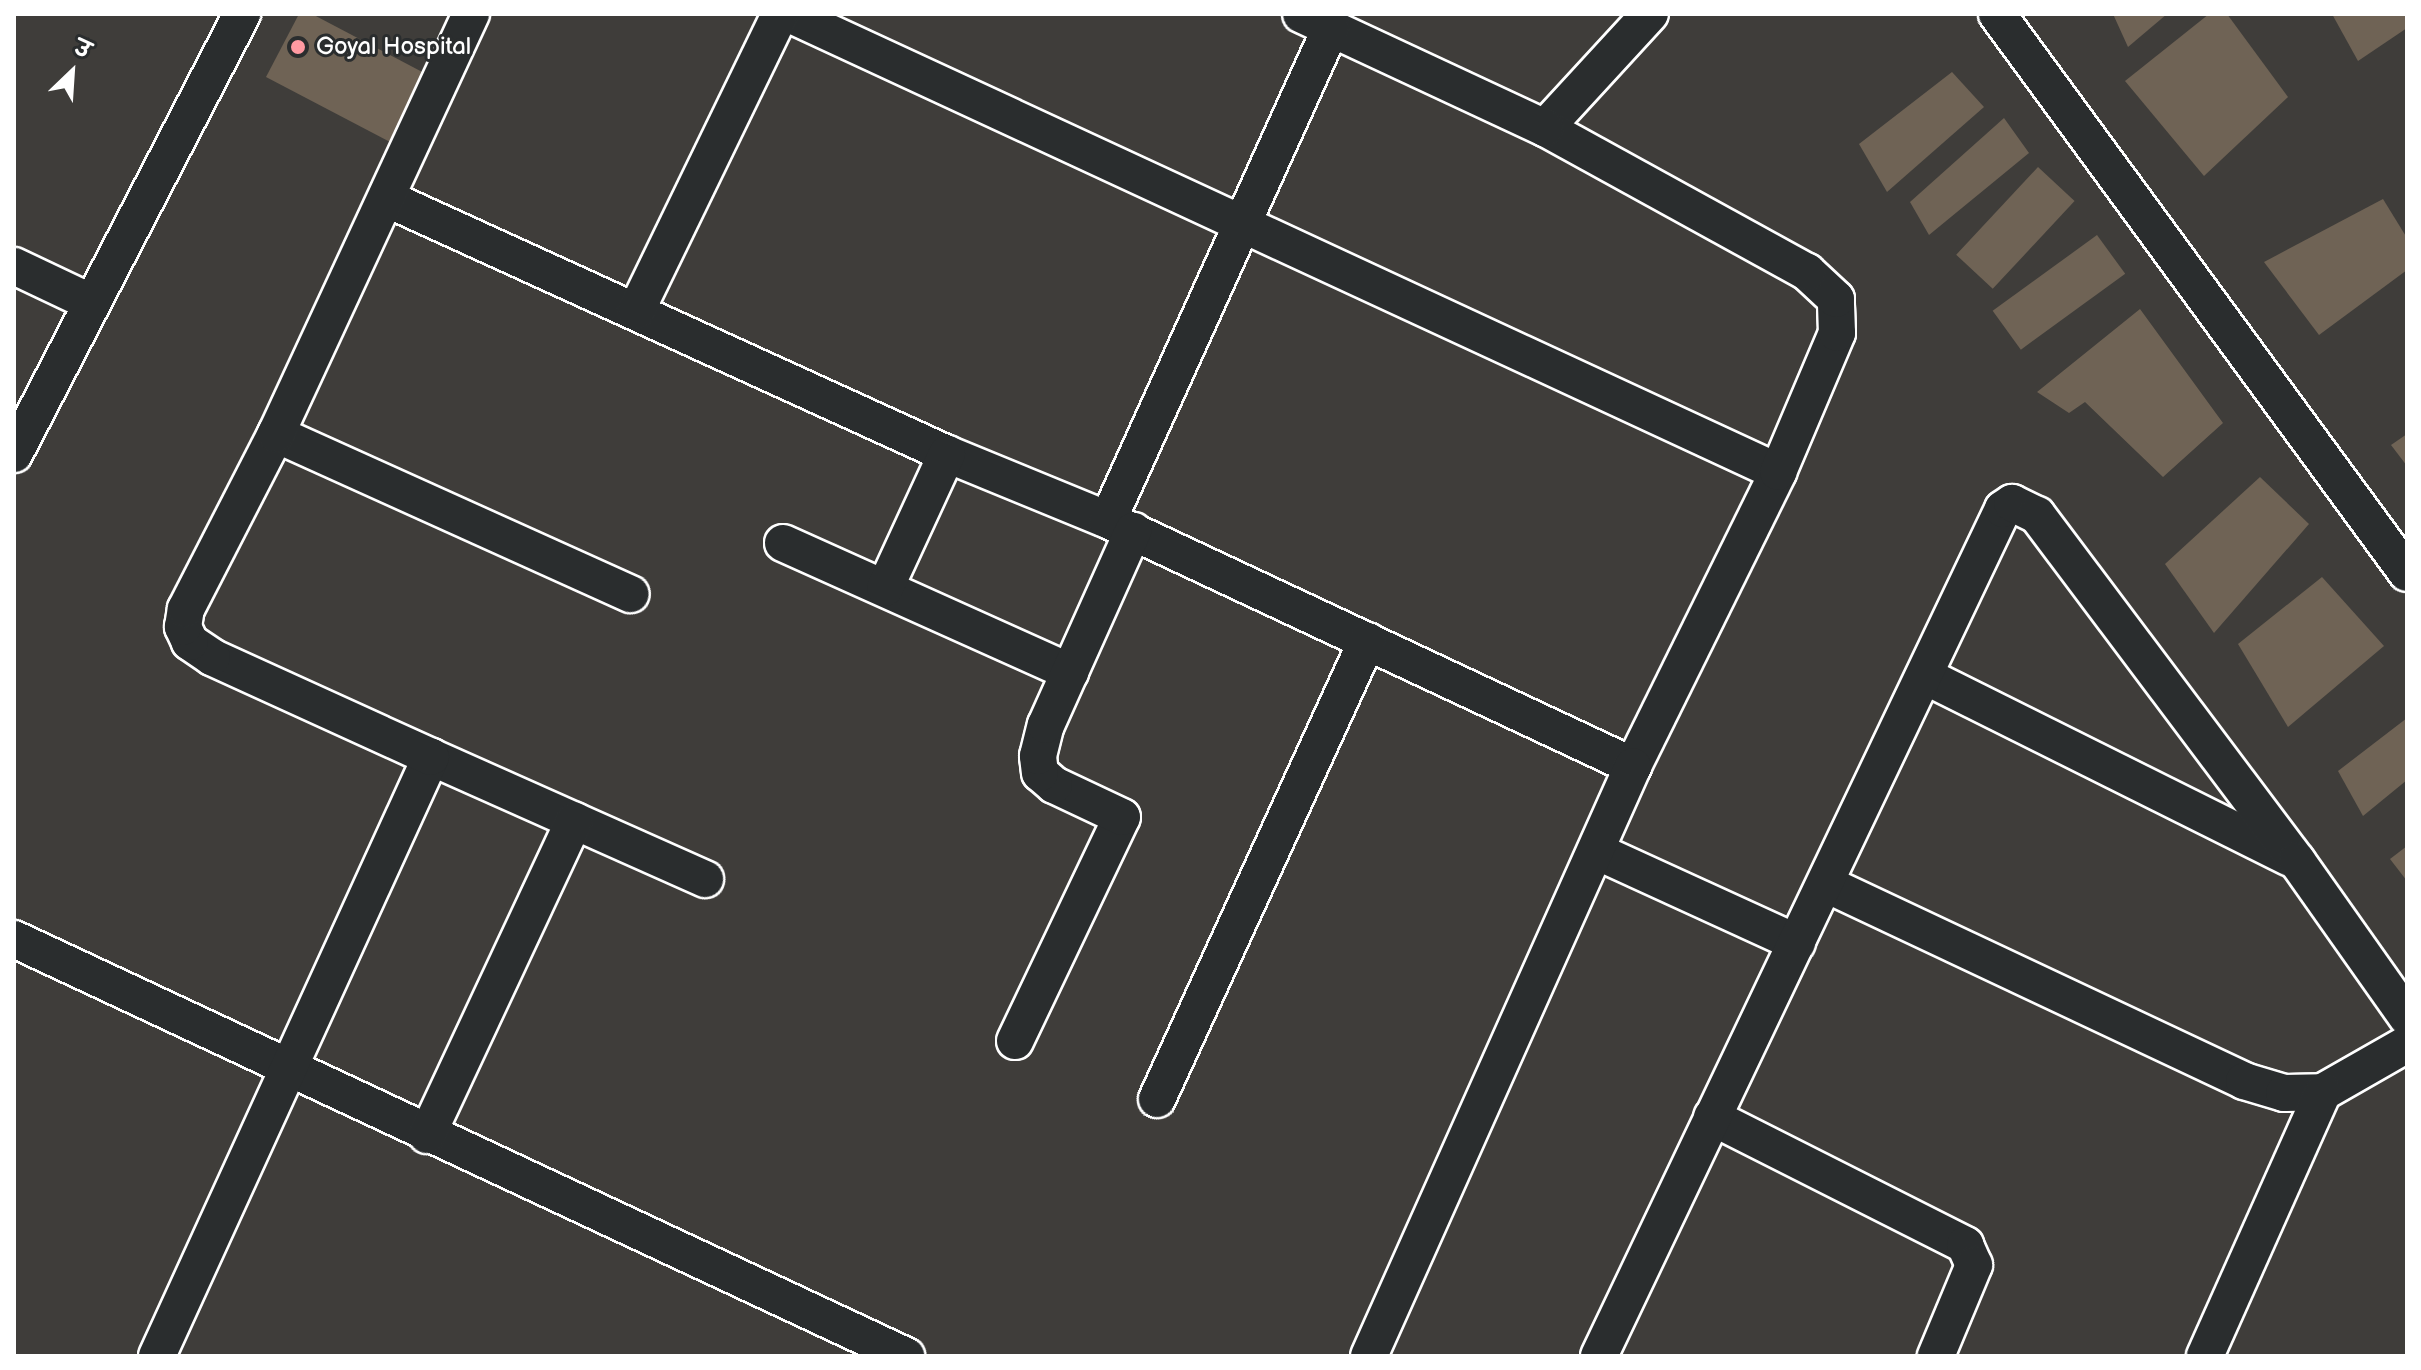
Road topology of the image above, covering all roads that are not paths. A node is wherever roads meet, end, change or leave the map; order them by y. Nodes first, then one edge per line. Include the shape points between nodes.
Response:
1 (242, 14) edge
2 (471, 14) edge
3 (780, 14) edge
4 (789, 14) edge
5 (1997, 14) edge
6 (1648, 15) edge
7 (1316, 21) edge
8 (1545, 128) junction
9 (388, 199) junction
10 (1245, 224) junction
11 (14, 266) edge
12 (92, 303) junction
13 (636, 311) junction
14 (276, 434) junction
15 (14, 454) edge
16 (947, 454) junction
17 (1778, 472) junction
18 (1120, 526) junction
19 (783, 543) dead end
20 (2407, 573) edge
21 (885, 588) junction
22 (631, 594) dead end
23 (1367, 641) junction
24 (1070, 672) junction
25 (1925, 676) junction
26 (431, 757) junction
27 (1633, 766) junction
28 (574, 821) junction
29 (1596, 851) junction
30 (2297, 861) junction
31 (705, 879) dead end
32 (1826, 884) junction
33 (15, 942) edge
34 (1797, 943) junction
35 (2407, 1017) edge
36 (1015, 1041) dead end
37 (2407, 1044) edge
38 (290, 1067) junction
39 (2323, 1092) junction
40 (1157, 1099) dead end
41 (1712, 1117) junction
42 (427, 1135) junction
43 (157, 1356) edge
44 (906, 1356) edge
45 (1369, 1356) edge
46 (1599, 1356) edge
47 (1936, 1356) edge
48 (2205, 1356) edge

1 - 12 street
2 - 9 street
3 - 13 street
4 - 10 street
5 - 20 street
6 - 8 street
7 - 8 street
7 - 10 street
8 - 17 street via 1807,272 1836,299 1837,333
9 - 13 street
9 - 14 street
10 - 17 street
10 - 18 street
11 - 12 street
12 - 15 street
13 - 16 street
14 - 22 street
14 - 26 street via 186,609 186,634 212,657
16 - 18 street
16 - 21 street
17 - 27 street
18 - 23 street
18 - 24 street
19 - 21 street
21 - 24 street
23 - 27 street
23 - 40 street
24 - 36 street via 1046,725 1038,756 1040,773 1122,817
25 - 30 street
25 - 30 street via 2003,509 2012,503 2024,506 2037,515
25 - 32 street
26 - 28 street
26 - 38 street
27 - 29 street
28 - 31 street
28 - 42 street
29 - 34 street
29 - 45 street
30 - 35 street
32 - 34 street
32 - 39 street via 2244,1081 2284,1093
33 - 38 street
34 - 41 street
37 - 39 street
38 - 42 street
38 - 43 street
39 - 48 street
41 - 46 street
41 - 47 street via 1965,1245 1974,1265
42 - 44 street

